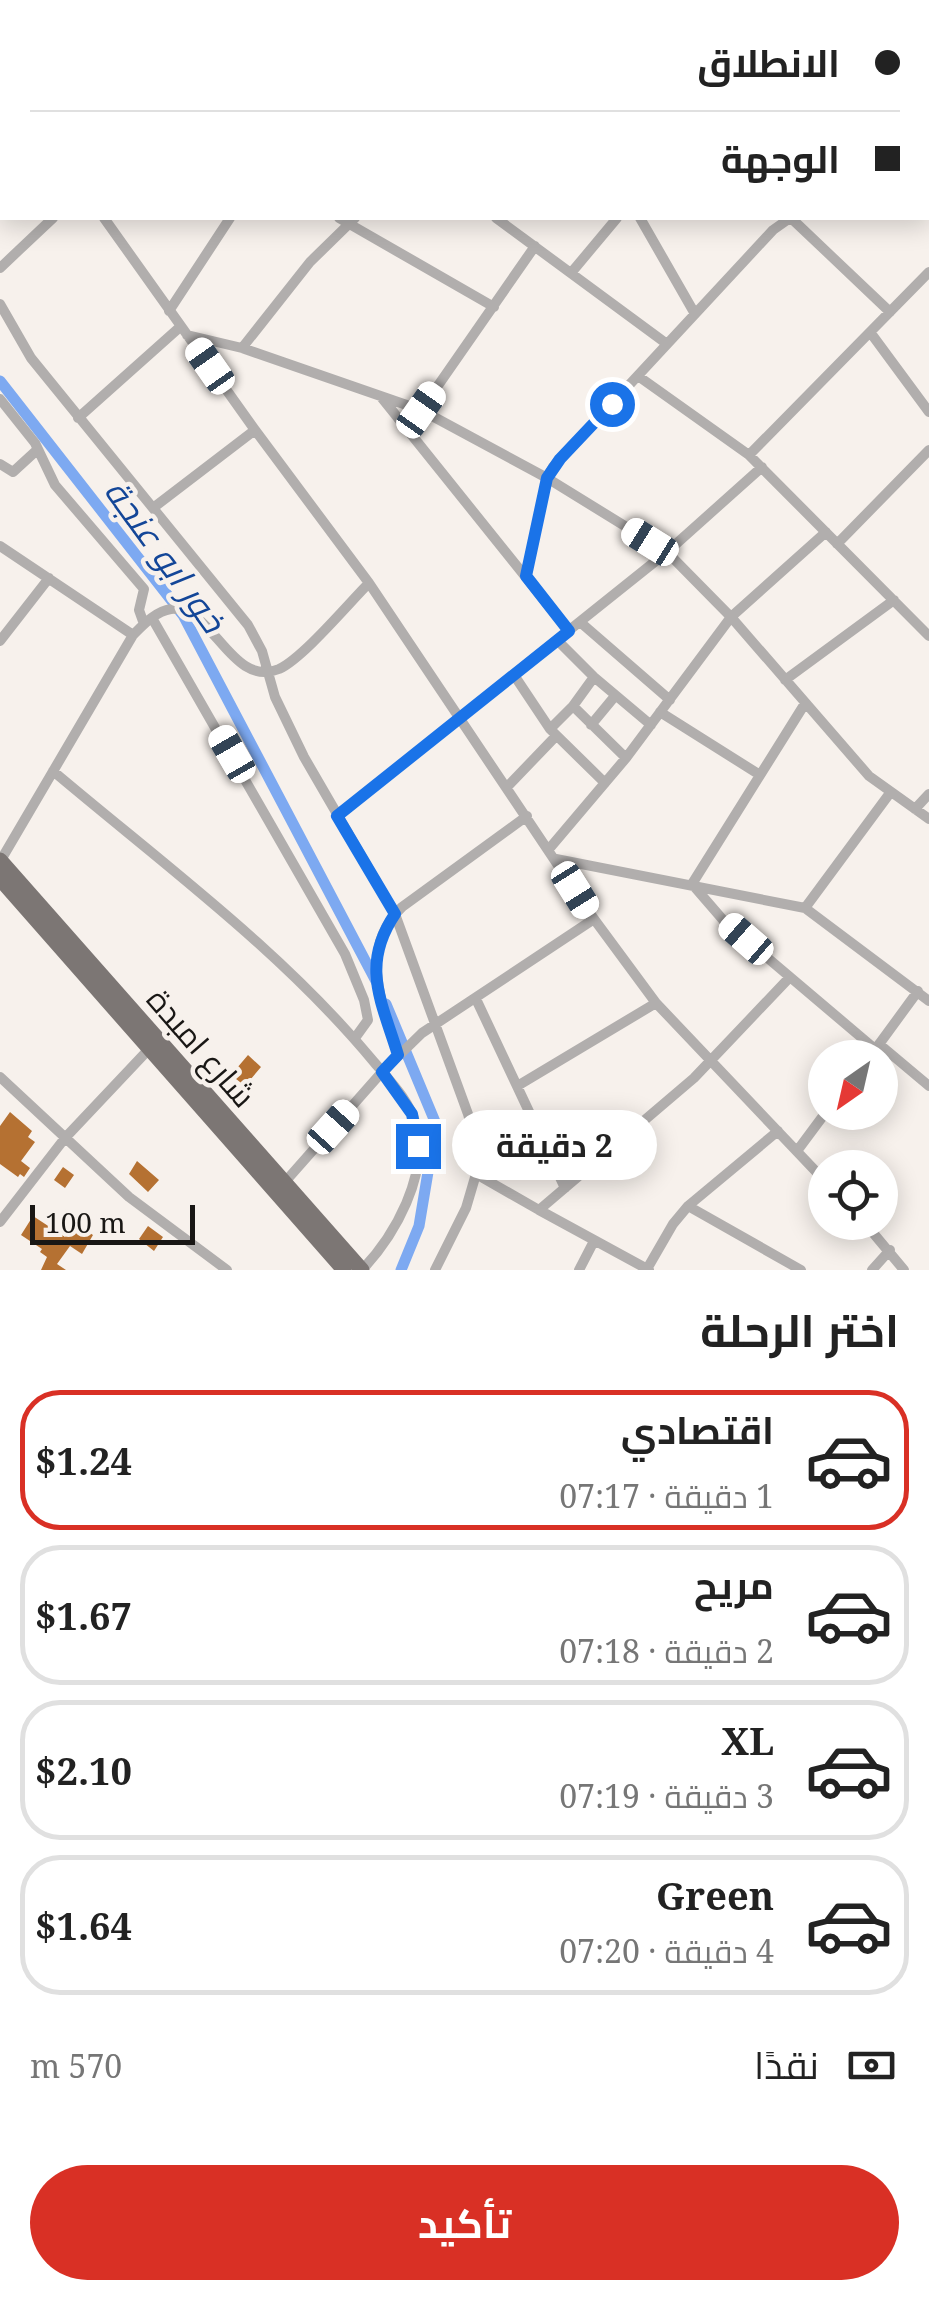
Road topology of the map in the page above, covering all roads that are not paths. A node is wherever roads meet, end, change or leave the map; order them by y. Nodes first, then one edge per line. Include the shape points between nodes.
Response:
1 (51, 220) edge
2 (105, 220) edge
3 (229, 220) edge
4 (348, 220) edge
5 (499, 220) edge
6 (615, 220) edge
7 (641, 220) edge
8 (787, 220) edge
9 (792, 220) edge
10 (536, 246) junction
11 (0, 268) edge
12 (572, 272) junction
13 (929, 272) edge
14 (0, 304) edge
15 (494, 307) junction
16 (169, 311) junction
17 (890, 312) junction
18 (696, 314) junction
19 (184, 331) junction
20 (870, 332) junction
21 (666, 344) junction
22 (242, 348) junction
23 (638, 376) junction
24 (379, 394) junction
25 (0, 399) edge
26 (421, 410) junction
27 (929, 412) edge
28 (78, 418) junction
29 (255, 430) junction
30 (38, 450) junction
31 (929, 450) edge
32 (750, 455) junction
33 (0, 464) edge
34 (762, 467) junction
35 (547, 478) junction
36 (153, 508) junction
37 (826, 532) junction
38 (838, 544) junction
39 (0, 546) edge
40 (667, 552) junction
41 (526, 576) junction
42 (49, 578) junction
43 (368, 584) junction
44 (894, 600) junction
45 (929, 613) edge
46 (731, 617) junction
47 (148, 621) junction
48 (580, 622) junction
49 (917, 624) junction
50 (569, 631) junction
51 (133, 635) junction
52 (929, 636) edge
53 (557, 640) junction
54 (0, 641) edge
55 (268, 672) junction
56 (514, 675) junction
57 (594, 678) junction
58 (784, 680) junction
59 (615, 696) junction
60 (670, 700) junction
61 (804, 705) junction
62 (573, 706) junction
63 (660, 712) junction
64 (460, 718) junction
65 (591, 725) junction
66 (651, 725) junction
67 (553, 732) junction
68 (626, 758) junction
69 (53, 771) junction
70 (760, 775) junction
71 (605, 784) junction
72 (507, 787) junction
73 (890, 794) junction
74 (929, 794) edge
75 (914, 809) junction
76 (337, 816) junction
77 (527, 816) junction
78 (929, 819) edge
79 (553, 854) junction
80 (0, 860) edge
81 (0, 878) edge
82 (692, 884) junction
83 (805, 908) junction
84 (395, 914) junction
85 (594, 920) junction
86 (790, 976) junction
87 (918, 992) junction
88 (476, 999) junction
89 (929, 1001) edge
90 (656, 1003) junction
91 (436, 1023) junction
92 (355, 1038) junction
93 (863, 1040) edge
94 (882, 1040) edge
95 (149, 1049) junction
96 (398, 1055) junction
97 (710, 1062) junction
98 (898, 1066) edge
99 (382, 1072) junction
100 (0, 1077) edge
101 (519, 1086) junction
102 (929, 1086) edge
103 (813, 1130) edge
104 (778, 1131) junction
105 (65, 1138) junction
106 (797, 1151) junction
107 (808, 1163) edge
108 (476, 1174) junction
109 (284, 1183) junction
110 (565, 1188) junction
111 (688, 1206) junction
112 (539, 1210) junction
113 (0, 1222) edge
114 (881, 1240) edge
115 (594, 1242) junction
116 (890, 1250) junction
117 (648, 1269) edge
118 (227, 1270) edge
119 (344, 1270) edge
120 (362, 1270) edge
121 (436, 1270) edge
122 (579, 1270) edge
123 (801, 1270) edge
124 (872, 1270) edge
125 (904, 1270) edge

1 - 11 street
2 - 16 street
3 - 16 street
4 - 15 street
4 - 22 street
5 - 10 street
6 - 12 street
7 - 18 street
8 - 18 street
9 - 17 street
10 - 12 street
10 - 15 street
12 - 21 street
13 - 17 street
14 - 28 street
15 - 26 street
16 - 19 street
17 - 20 street
18 - 21 street
19 - 22 street
19 - 28 street
19 - 29 street
20 - 27 street
20 - 32 street
21 - 23 street
22 - 24 street
23 - 32 street
23 - 35 street
24 - 26 street
24 - 41 street
25 - 30 street
26 - 35 street
28 - 36 street
29 - 36 street
29 - 43 street
30 - 33 street via 13,472
30 - 47 street via 55,486 144,589 139,614
31 - 38 street
32 - 34 street
34 - 37 street
34 - 40 street
35 - 40 street
35 - 41 street
36 - 55 street via 242,616
37 - 38 street
37 - 46 street
38 - 44 street
39 - 42 street
40 - 46 street
40 - 48 street
41 - 50 street
42 - 51 street
42 - 54 street
43 - 55 street via 291,661
43 - 64 street
44 - 49 street
44 - 58 street
45 - 49 street
46 - 58 street
46 - 60 street
47 - 51 street
47 - 55 street via 168,610 185,613 245,666
47 - 92 street via 345,954 368,1020
48 - 50 street
48 - 60 street
49 - 52 street
50 - 53 street
51 - 69 street
53 - 56 street
53 - 57 street
55 - 76 street via 279,708
56 - 64 street
56 - 67 street
57 - 59 street
57 - 62 street
58 - 61 street
59 - 65 street
59 - 66 street
60 - 63 street
61 - 70 street
61 - 73 street
62 - 65 street
62 - 67 street
63 - 66 street
63 - 70 street
64 - 72 street
64 - 76 street
65 - 68 street
66 - 68 street
67 - 71 street
67 - 72 street
68 - 71 street
69 - 80 street
69 - 92 street via 279,961
70 - 82 street
71 - 79 street
72 - 77 street
73 - 75 street
73 - 83 street
74 - 75 street
75 - 78 street
76 - 84 street
77 - 79 street
77 - 84 street
79 - 82 street
79 - 85 street
80 - 109 main road, شارع امبدة
81 - 95 main road
82 - 83 street
82 - 86 street
83 - 87 street
84 - 91 street
84 - 96 street via 374,968
85 - 88 street
85 - 90 street
86 - 93 street
86 - 97 street
87 - 89 street
87 - 94 street
88 - 91 street
88 - 101 street
90 - 97 street
90 - 101 street
91 - 96 street
91 - 108 street via 476,1144
92 - 99 street
95 - 105 street
95 - 119 main road
96 - 99 street
97 - 104 street
97 - 110 street
98 - 102 street
99 - 109 street
99 - 120 street via 416,1122 416,1164 401,1213
100 - 105 street
101 - 110 street
103 - 106 street
104 - 106 street
104 - 111 street
105 - 113 street
105 - 118 street via 160,1223
106 - 107 street
108 - 112 street
108 - 121 street
109 - 120 main road, شارع امبدة
110 - 112 street
111 - 117 street
111 - 123 street
112 - 115 street
114 - 116 street
115 - 117 street
115 - 122 street
116 - 124 street
116 - 125 street

